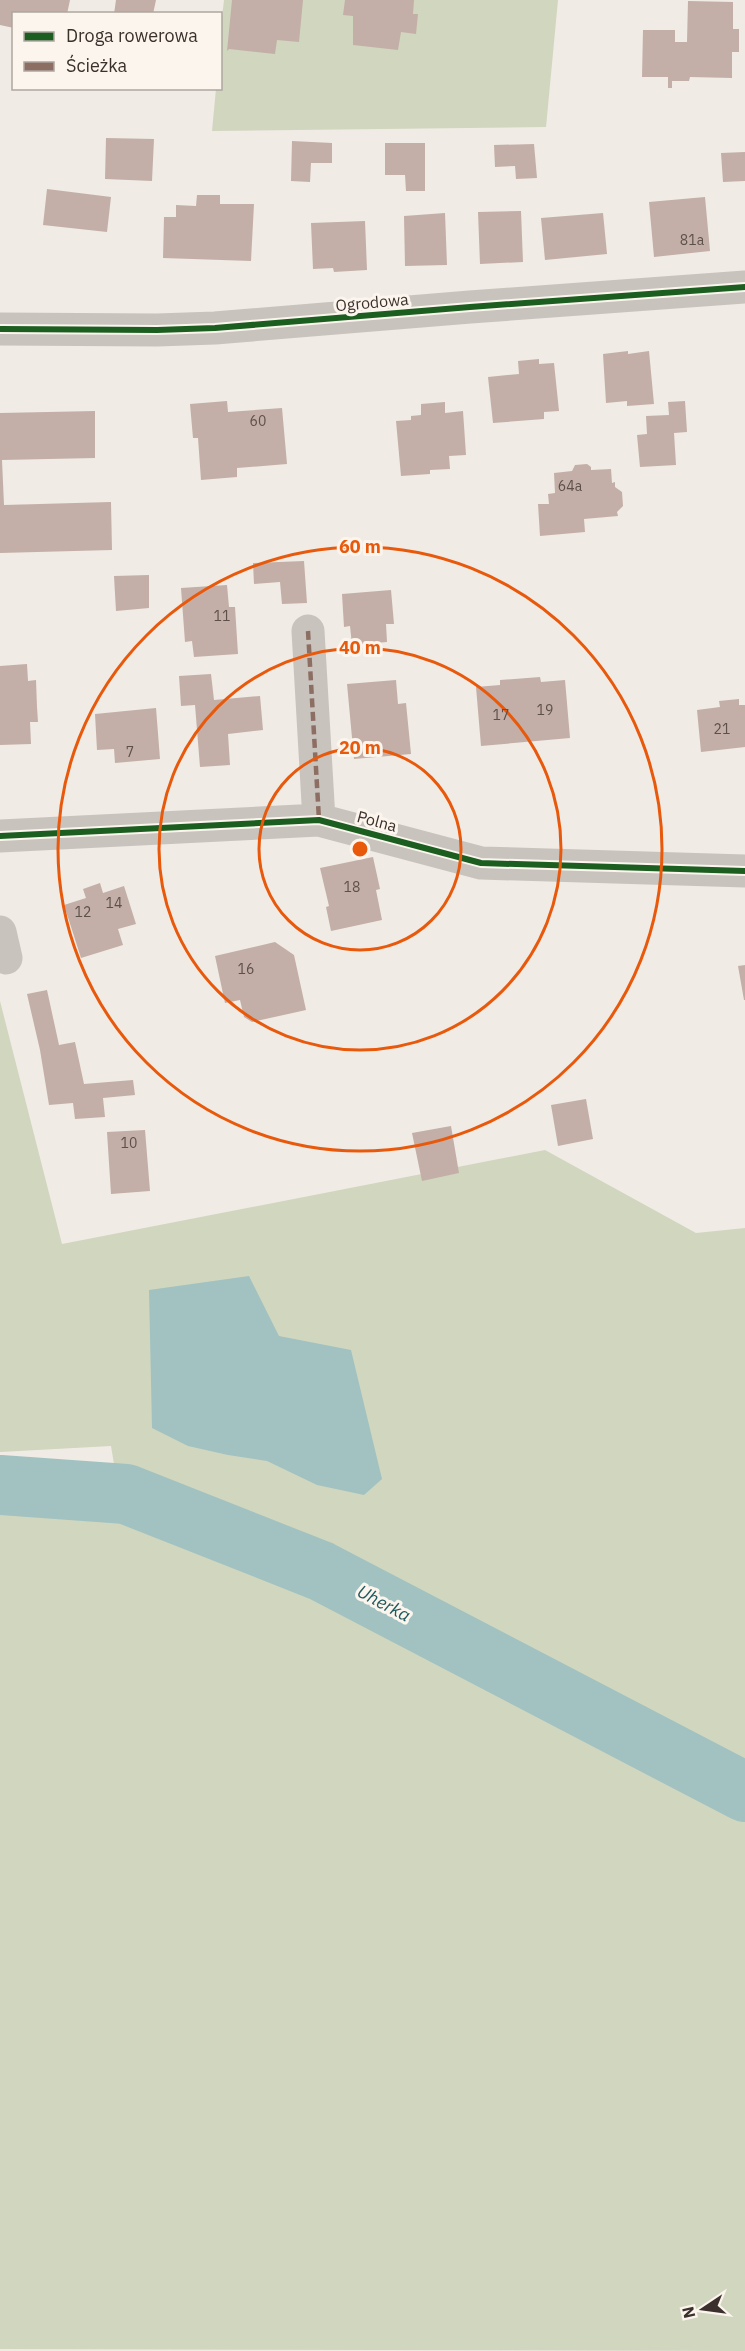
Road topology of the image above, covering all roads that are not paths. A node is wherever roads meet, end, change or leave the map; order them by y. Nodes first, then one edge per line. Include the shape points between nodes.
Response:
1 (745, 287) edge
2 (0, 329) edge
3 (308, 632) dead end
4 (319, 820) junction
5 (0, 836) edge
6 (745, 871) edge

1 - 2 street, Ogrodowa via 215,328
3 - 4 street
4 - 5 street, Polna
4 - 6 street, Polna via 481,863

